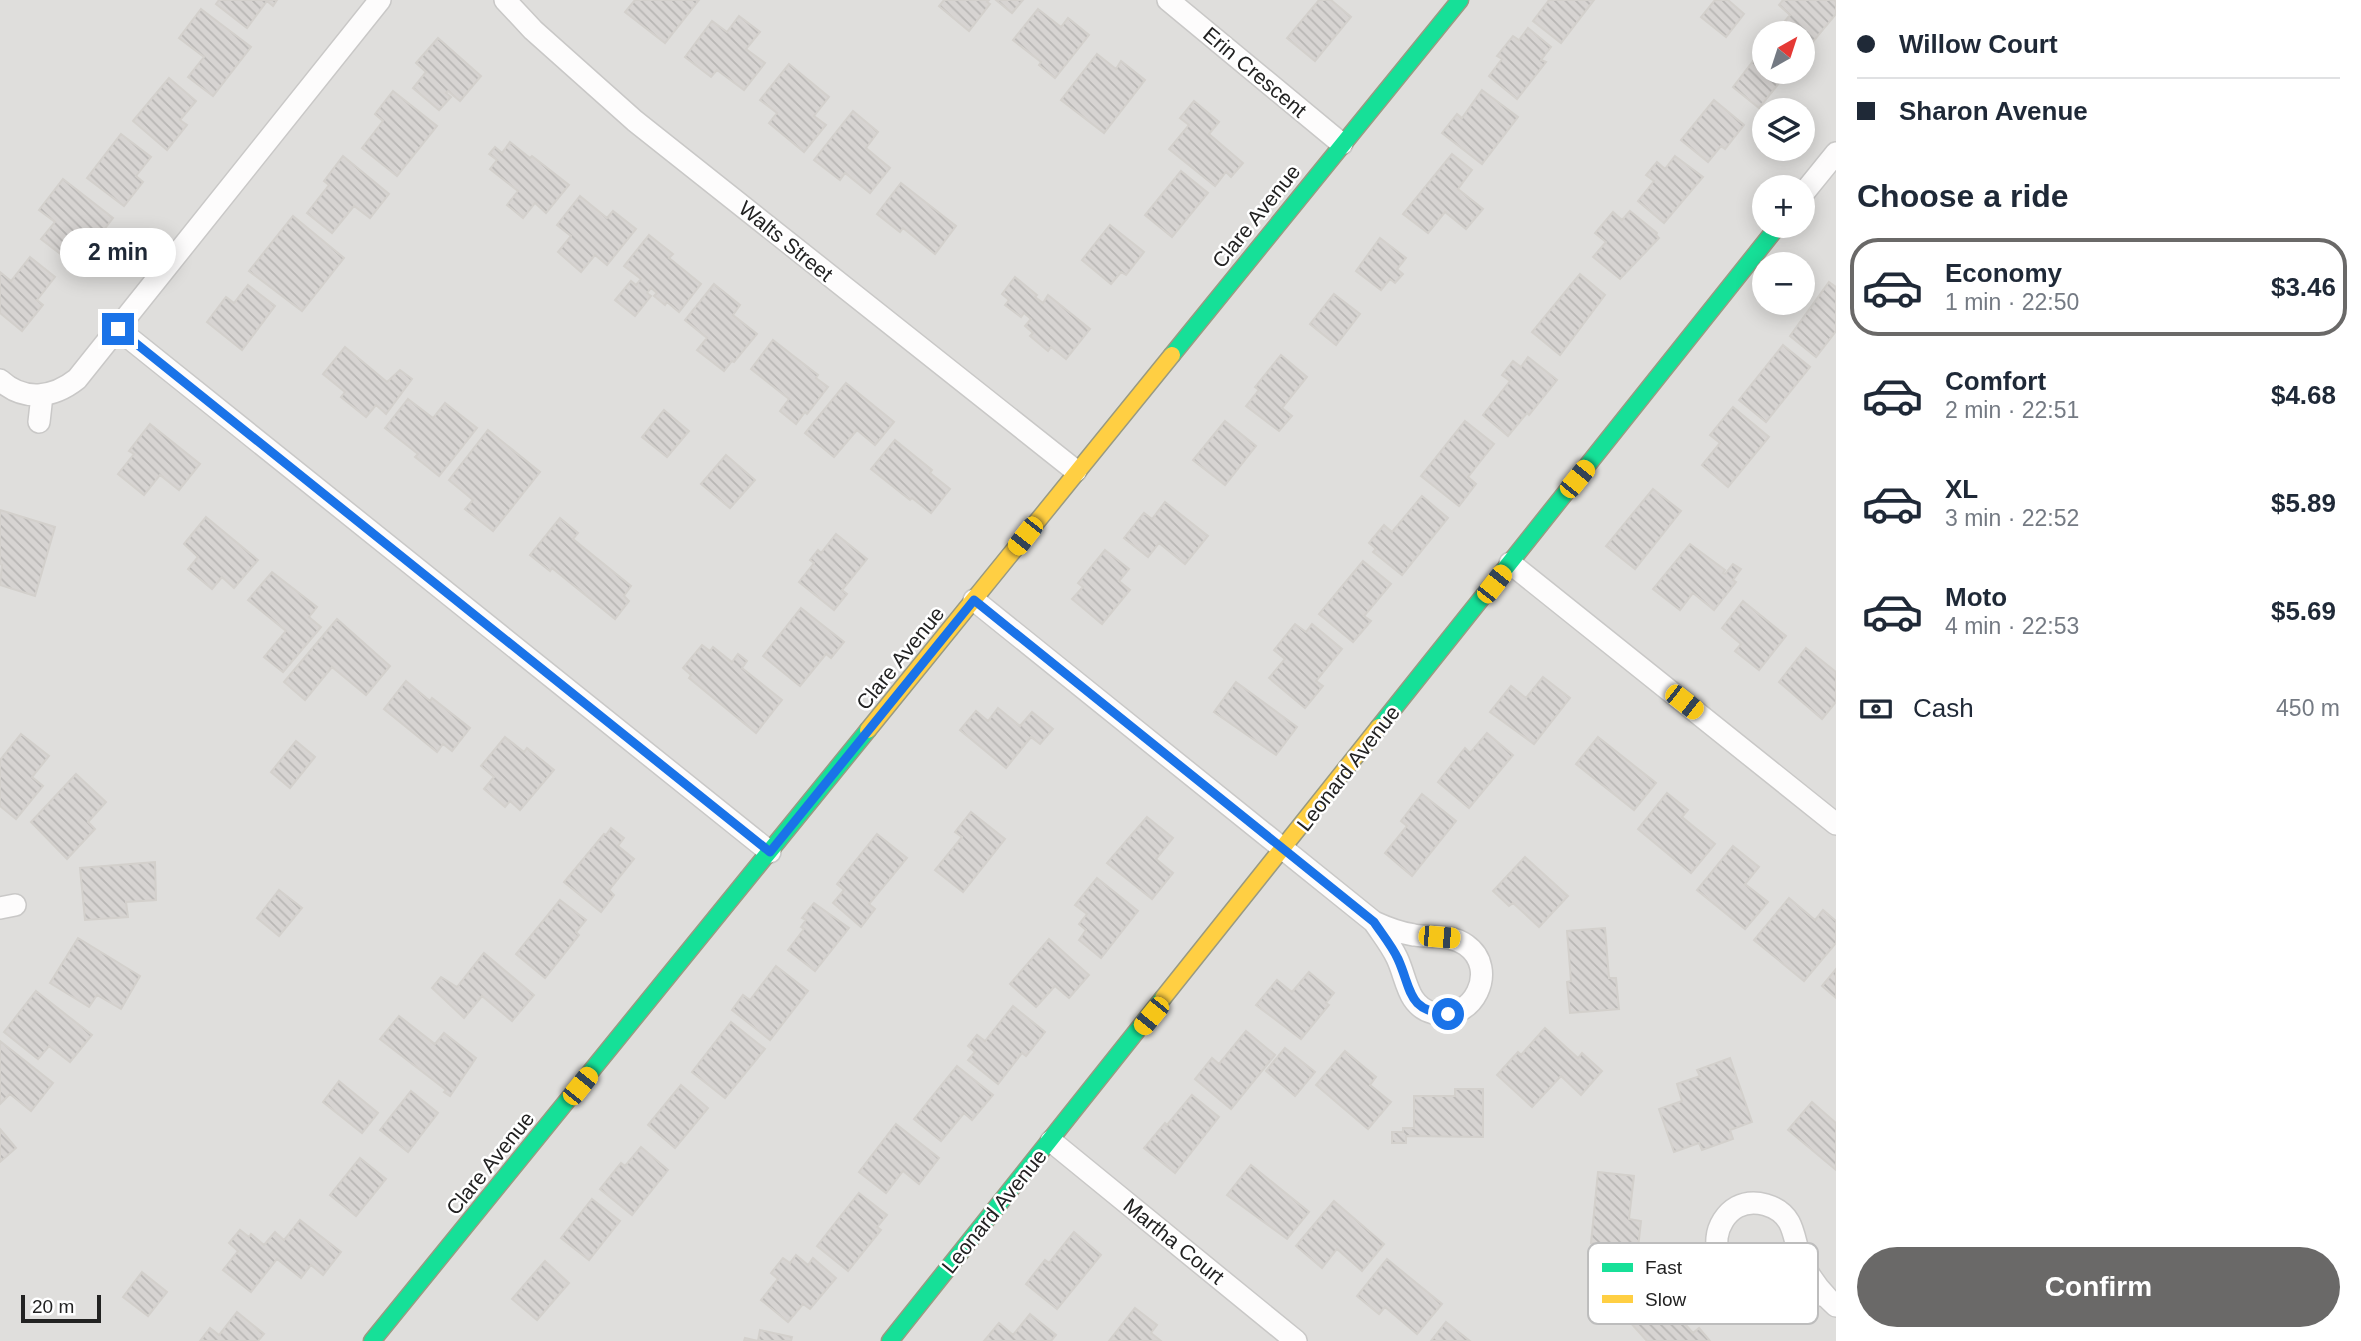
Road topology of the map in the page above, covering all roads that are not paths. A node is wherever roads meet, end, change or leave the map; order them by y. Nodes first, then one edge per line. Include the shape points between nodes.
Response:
1 (380, 0) edge
2 (505, 0) edge
3 (1168, 0) edge
4 (1460, 0) edge
5 (1342, 144) junction
6 (1836, 153) edge
7 (1815, 179) edge
8 (1768, 238) edge
9 (118, 329) junction
10 (0, 380) edge
11 (42, 396) junction
12 (39, 422) dead end
13 (1076, 471) junction
14 (1510, 564) junction
15 (974, 600) junction
16 (1836, 824) edge
17 (1283, 849) junction
18 (770, 852) junction
19 (1374, 922) junction
20 (1051, 1141) junction
21 (1717, 1243) edge
22 (1796, 1243) edge
23 (1818, 1283) edge
24 (1830, 1301) edge
25 (372, 1341) edge
26 (890, 1341) edge
27 (1296, 1341) edge

1 - 9 street
2 - 13 street, Walts Street via 635,121
3 - 5 street, Erin Crescent
4 - 5 street, Clare Avenue
5 - 13 street, Clare Avenue
6 - 7 street
8 - 14 street, Leonard Avenue
9 - 11 street via 77,379
9 - 18 street
10 - 11 street via 17,391
11 - 12 street
13 - 15 street, Clare Avenue
14 - 16 street
14 - 17 street, Leonard Avenue
15 - 17 street
15 - 18 street, Clare Avenue
17 - 19 street
17 - 20 street, Leonard Avenue
18 - 25 street, Clare Avenue
19 - 19 street via 1395,931 1454,939 1467,946 1482,971 1474,1000 1448,1014 1420,1006
20 - 26 street, Leonard Avenue
20 - 27 street, Martha Court
21 - 22 street via 1725,1217 1751,1203 1779,1211
23 - 24 street

